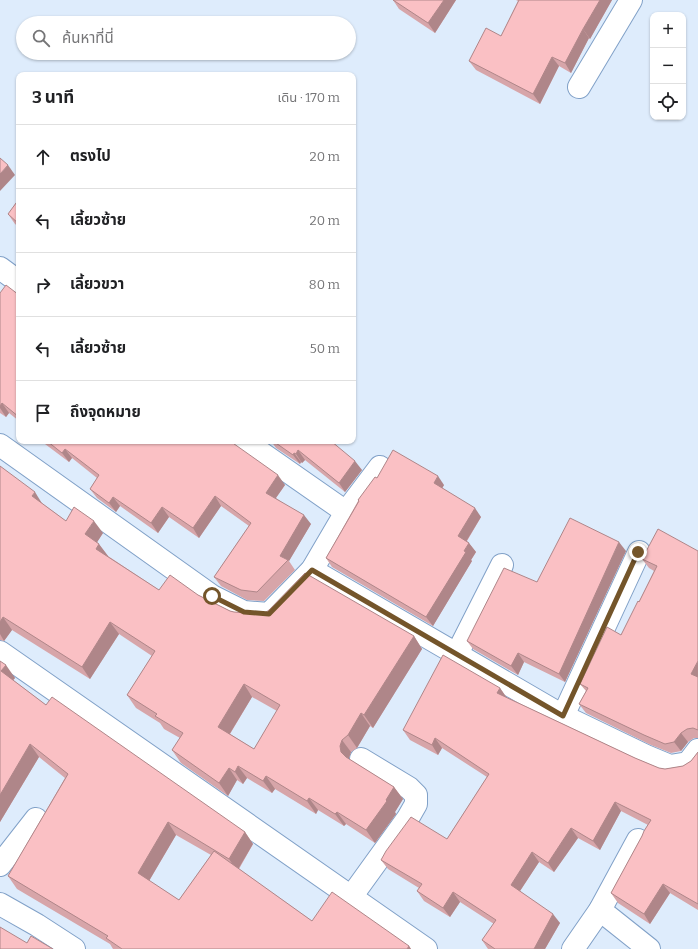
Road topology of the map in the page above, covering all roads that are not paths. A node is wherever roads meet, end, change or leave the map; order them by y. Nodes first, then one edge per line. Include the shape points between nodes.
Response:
1 (631, 0) edge
2 (580, 87) dead end
3 (0, 268) edge
4 (16, 280) edge
5 (248, 444) edge
6 (0, 445) edge
7 (380, 468) dead end
8 (346, 512) junction
9 (638, 552) dead end
10 (502, 565) dead end
11 (312, 570) junction
12 (0, 652) edge
13 (457, 654) junction
14 (563, 716) junction
15 (698, 750) edge
16 (361, 759) dead end
17 (36, 819) dead end
18 (638, 840) edge
19 (0, 865) edge
20 (351, 897) junction
21 (0, 904) edge
22 (600, 910) junction
23 (74, 949) edge
24 (426, 949) edge
25 (573, 949) edge
26 (649, 949) edge

1 - 2 street
3 - 4 street
5 - 8 street
6 - 11 street via 212,596 244,612 269,614
7 - 8 street
8 - 11 street
9 - 14 street
10 - 13 street
11 - 13 street
12 - 20 street
13 - 14 street
14 - 15 street via 670,766 688,763
16 - 20 street via 409,788 416,795 416,804
17 - 19 street
18 - 22 street
20 - 24 street
21 - 23 street
22 - 25 street
22 - 26 street

